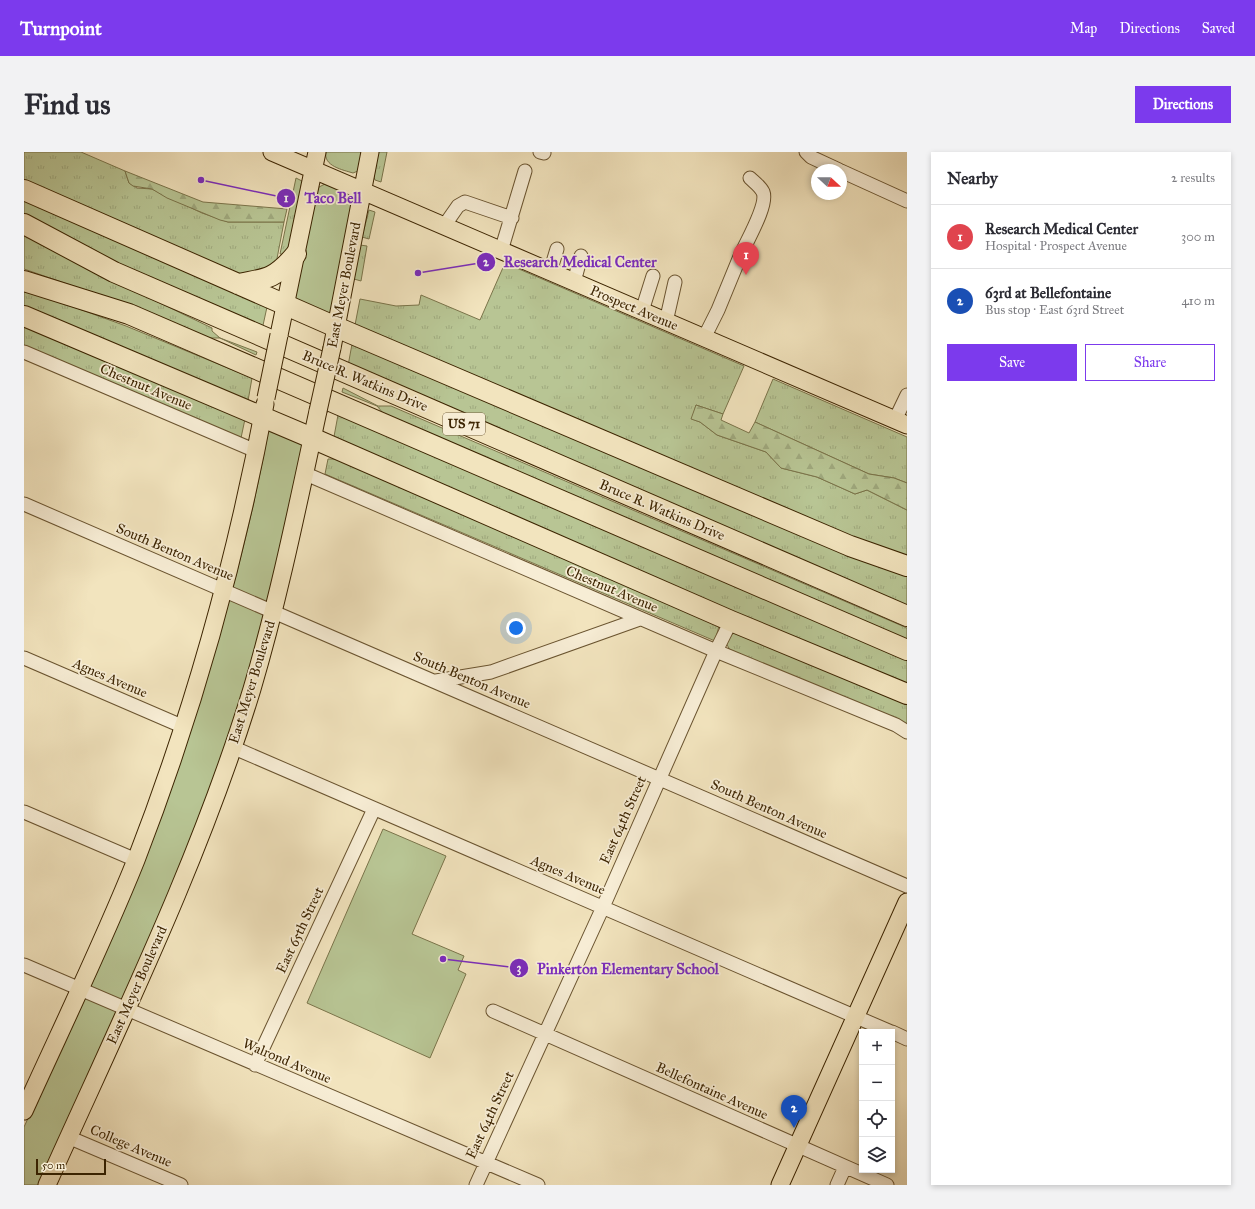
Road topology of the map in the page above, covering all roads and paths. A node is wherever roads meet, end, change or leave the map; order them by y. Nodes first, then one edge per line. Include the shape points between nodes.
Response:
1 (272, 152) edge
2 (317, 152) edge
3 (370, 152) edge
4 (806, 152) edge
5 (827, 164) edge
6 (313, 169) junction
7 (525, 171) dead end
8 (847, 173) edge
9 (750, 178) dead end
10 (24, 190) edge
11 (362, 191) junction
12 (907, 201) edge
13 (512, 218) junction
14 (24, 224) edge
15 (444, 226) junction
16 (556, 249) dead end
17 (501, 251) junction
18 (296, 254) junction
19 (580, 256) dead end
20 (550, 272) junction
21 (653, 276) dead end
22 (24, 281) edge
23 (574, 282) junction
24 (675, 282) dead end
25 (238, 284) junction
26 (286, 304) junction
27 (642, 311) junction
28 (24, 316) edge
29 (666, 322) junction
30 (336, 327) junction
31 (704, 338) junction
32 (24, 352) edge
33 (907, 395) edge
34 (265, 408) junction
35 (901, 422) edge
36 (312, 438) junction
37 (256, 451) junction
38 (306, 474) junction
39 (24, 504) edge
40 (907, 566) edge
41 (223, 590) junction
42 (274, 612) junction
43 (907, 616) edge
44 (640, 619) junction
45 (731, 621) junction
46 (907, 650) edge
47 (716, 651) junction
48 (24, 658) edge
49 (434, 681) junction
50 (907, 694) edge
51 (184, 727) junction
52 (907, 732) edge
53 (232, 747) junction
54 (659, 778) junction
55 (374, 809) junction
56 (24, 812) edge
57 (136, 860) junction
58 (907, 886) edge
59 (907, 902) edge
60 (603, 907) junction
61 (24, 965) edge
62 (80, 989) junction
63 (126, 1009) junction
64 (493, 1011) dead end
65 (856, 1017) junction
66 (885, 1029) edge
67 (895, 1033) edge
68 (546, 1034) junction
69 (907, 1039) edge
70 (255, 1065) junction
71 (24, 1110) edge
72 (68, 1137) junction
73 (797, 1146) junction
74 (487, 1163) junction
75 (845, 1167) junction
76 (47, 1185) edge
77 (181, 1185) edge
78 (476, 1185) edge
79 (538, 1185) edge
80 (780, 1185) edge
81 (837, 1185) edge
82 (887, 1185) edge

1 - 6 main road, Prospect Avenue
2 - 6 main road
3 - 11 main road, East Meyer Boulevard
4 - 5 street
6 - 11 main road, Prospect Avenue
6 - 18 main road
7 - 13 street
8 - 12 street
9 - 31 street via 763,191 762,209
10 - 25 highway
11 - 15 main road, Prospect Avenue
11 - 30 main road, East Meyer Boulevard
13 - 15 street via 465,202 458,206
13 - 17 street
14 - 43 highway, Bruce R. Watkins Drive / US 71 via 114,272
15 - 17 main road, Prospect Avenue
16 - 20 street
17 - 20 main road, Prospect Avenue
18 - 25 highway via 276,275
18 - 26 main road
19 - 23 street
20 - 23 main road, Prospect Avenue
21 - 27 street
22 - 46 highway, US 71 via 135,317
23 - 27 main road, Prospect Avenue
24 - 29 street
25 - 26 highway
26 - 30 highway
26 - 34 main road, bridge
27 - 29 main road, Prospect Avenue
28 - 34 highway
29 - 31 main road, Prospect Avenue
30 - 36 main road, East Meyer Boulevard, bridge
30 - 40 highway via 850,546
31 - 35 main road, Prospect Avenue
32 - 37 street, Chestnut Avenue
33 - 35 street
34 - 36 highway
34 - 37 main road
36 - 38 main road, East Meyer Boulevard
36 - 45 highway
37 - 41 main road
38 - 42 main road, East Meyer Boulevard
38 - 44 street, Chestnut Avenue
39 - 41 street, South Benton Avenue
41 - 42 street, South Benton Avenue
41 - 51 main road
42 - 49 street, South Benton Avenue
42 - 53 main road, East Meyer Boulevard via 252,690
44 - 47 street, Chestnut Avenue
44 - 49 street via 491,672
45 - 47 street, East 64th Street
45 - 50 highway
47 - 52 street, Chestnut Avenue via 896,725
47 - 54 street, East 64th Street
48 - 51 street, Agnes Avenue
49 - 54 street, South Benton Avenue
51 - 57 main road
53 - 55 street, Agnes Avenue
53 - 63 main road, East Meyer Boulevard via 177,895
54 - 58 street, South Benton Avenue
54 - 60 street, East 64th Street
55 - 60 street, Agnes Avenue
55 - 70 street, East 65th Street
56 - 57 street
57 - 62 main road
59 - 65 main road
60 - 65 street, Agnes Avenue
60 - 68 street, East 64th Street
61 - 62 street, Walrond Avenue
62 - 63 street, Walrond Avenue
62 - 71 main road
63 - 70 street, Walrond Avenue
63 - 72 main road, East Meyer Boulevard
64 - 68 street, Bellefontaine Avenue
65 - 66 street, Agnes Avenue
65 - 73 main road
67 - 69 street, Agnes Avenue
68 - 73 street, Bellefontaine Avenue
68 - 74 street, East 64th Street
70 - 74 street, Walrond Avenue
72 - 76 main road, East Meyer Boulevard
72 - 77 street, College Avenue
73 - 75 street, Bellefontaine Avenue
73 - 80 main road
74 - 78 street, East 64th Street
74 - 79 street, Walrond Avenue
75 - 81 street
75 - 82 street, Bellefontaine Avenue

